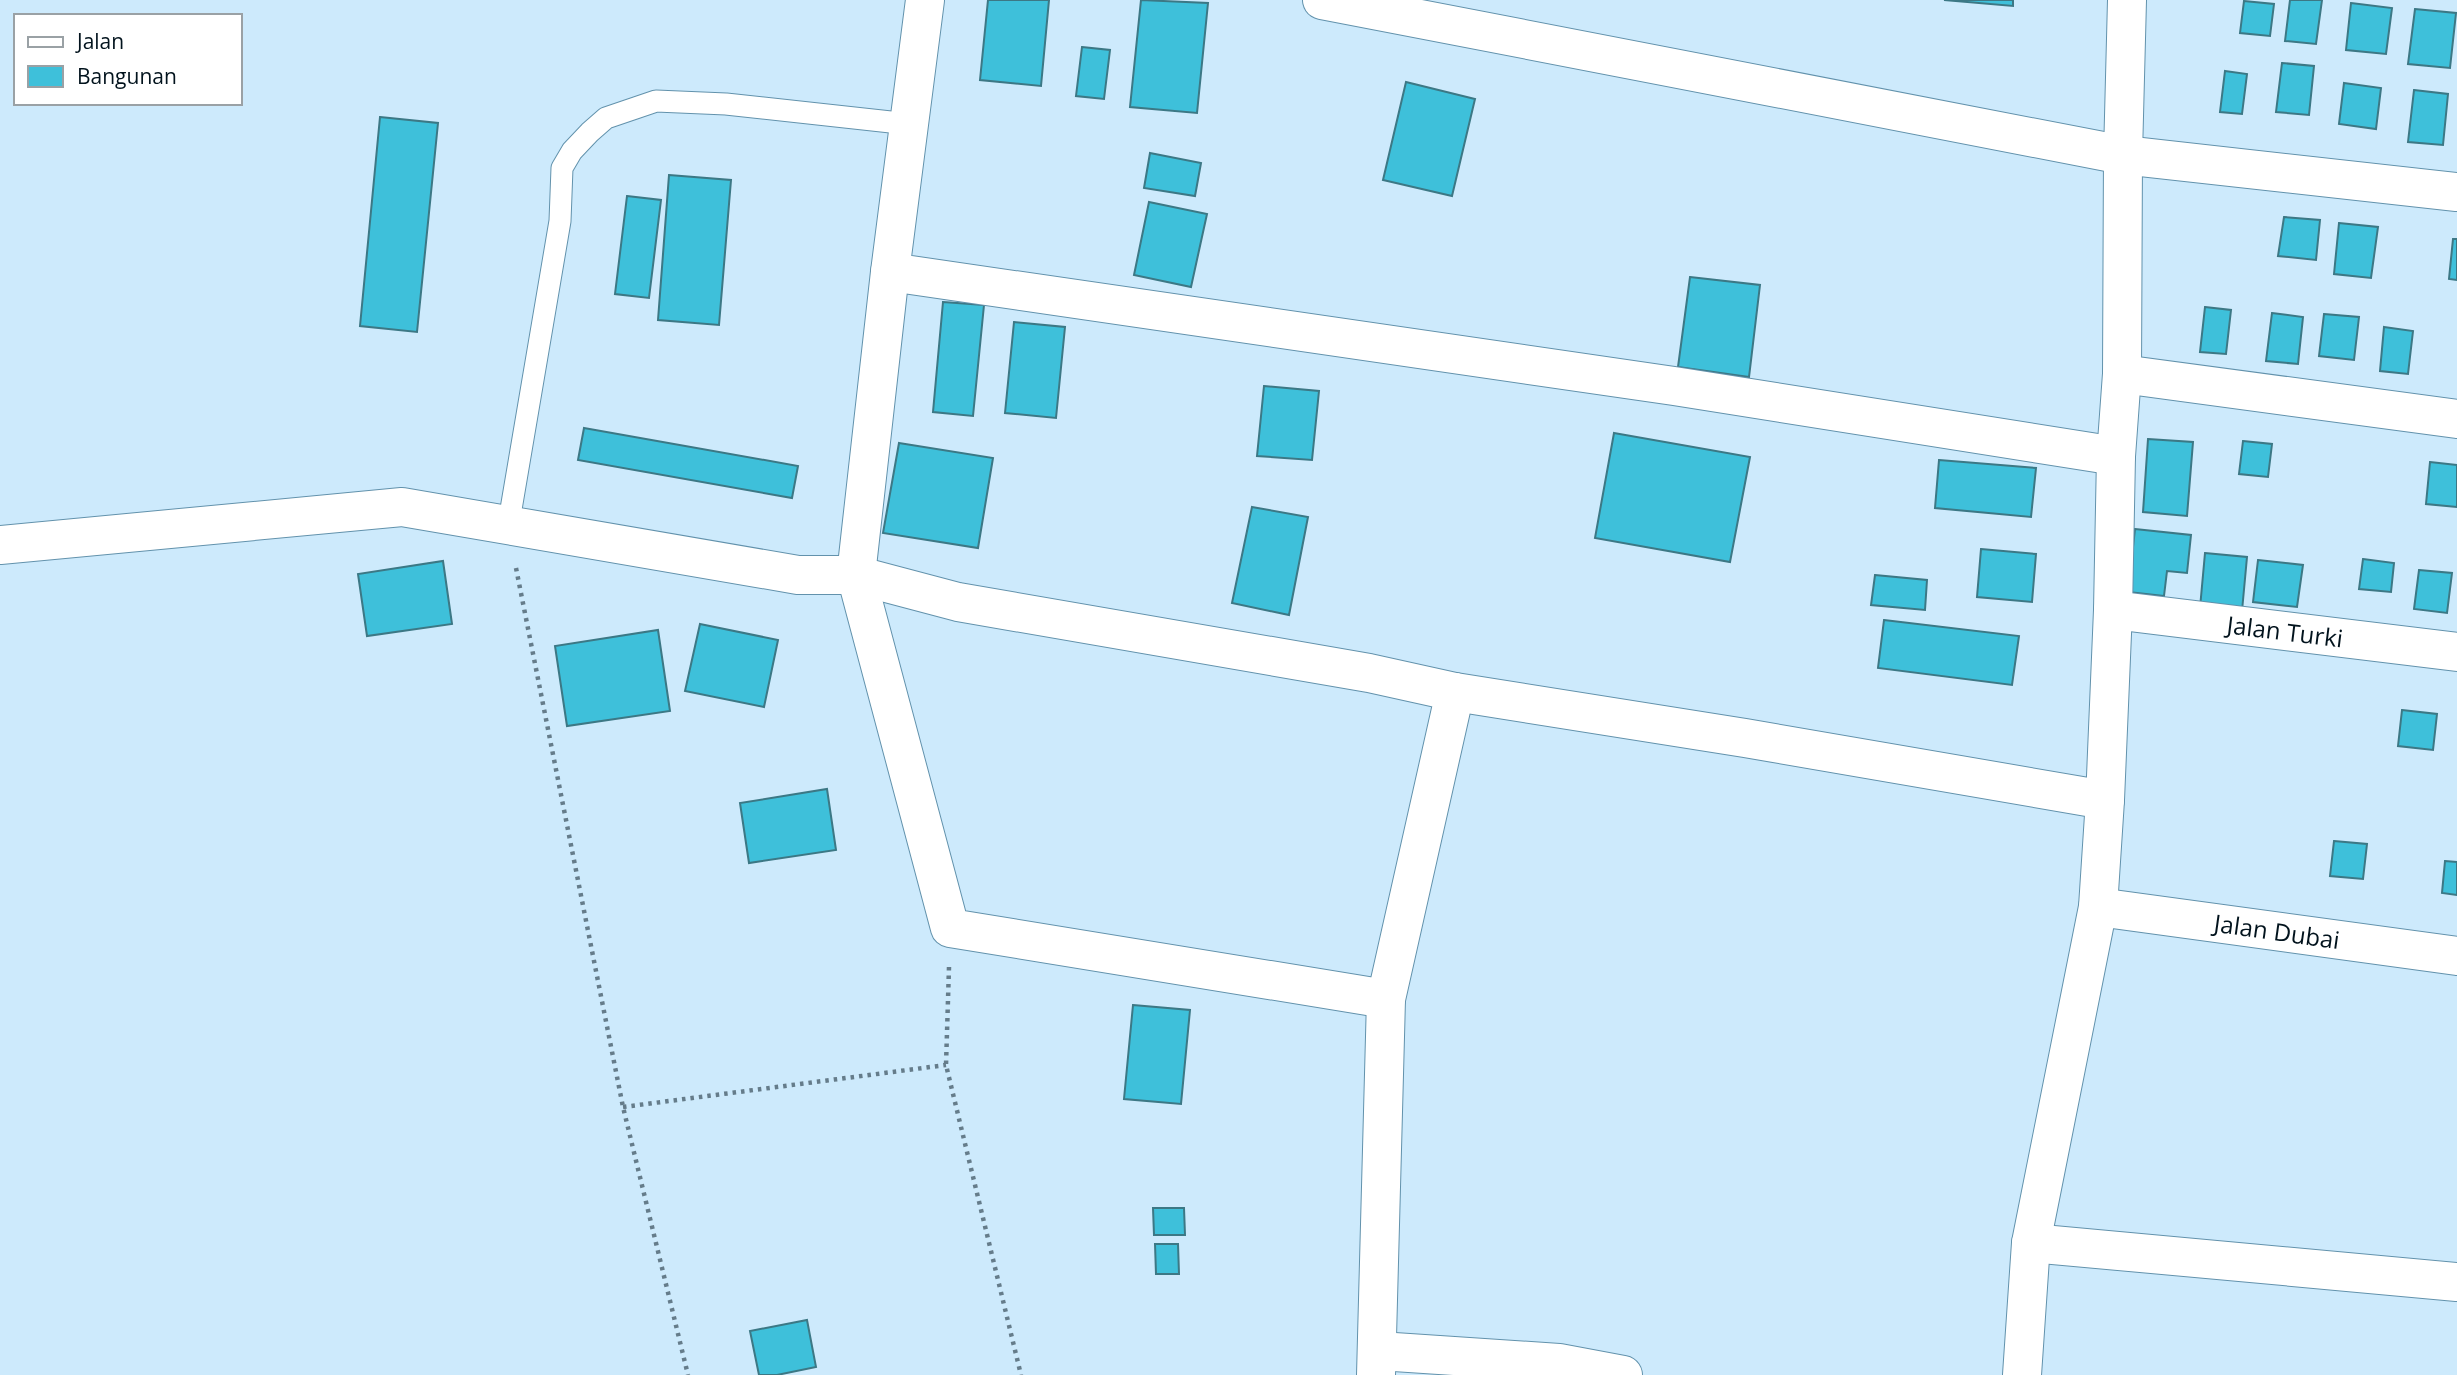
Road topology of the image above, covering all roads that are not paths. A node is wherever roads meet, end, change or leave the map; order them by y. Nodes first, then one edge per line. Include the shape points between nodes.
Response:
1 (925, 0) edge
2 (1322, 0) edge
3 (2127, 0) edge
4 (909, 124) junction
5 (2123, 155) junction
6 (2457, 192) edge
7 (890, 272) junction
8 (2122, 374) junction
9 (2457, 419) edge
10 (2116, 456) junction
11 (508, 527) junction
12 (0, 545) edge
13 (856, 575) junction
14 (2113, 610) junction
15 (2457, 652) edge
16 (1455, 692) junction
17 (2105, 800) junction
18 (2098, 907) junction
19 (2457, 956) edge
20 (1386, 999) junction
21 (2031, 1243) junction
22 (2457, 1282) edge
23 (1377, 1363) edge
24 (1623, 1375) edge
25 (2022, 1375) edge

1 - 4 street
2 - 5 street
3 - 5 street
4 - 7 street
4 - 11 lane via 656,101 606,118 590,132 562,168 560,221
5 - 6 street
5 - 8 street
7 - 10 street via 1674,386
7 - 13 street
8 - 9 street
8 - 10 street
10 - 14 street
11 - 12 street via 402,507
11 - 13 street via 798,575
13 - 16 street via 958,602
13 - 20 street via 950,928
14 - 15 street, Jalan Turki
14 - 17 street
16 - 17 street
16 - 20 street
17 - 18 street
18 - 19 street, Jalan Dubai
18 - 21 street
20 - 23 street
21 - 22 street
21 - 25 street
23 - 24 street via 1559,1363

